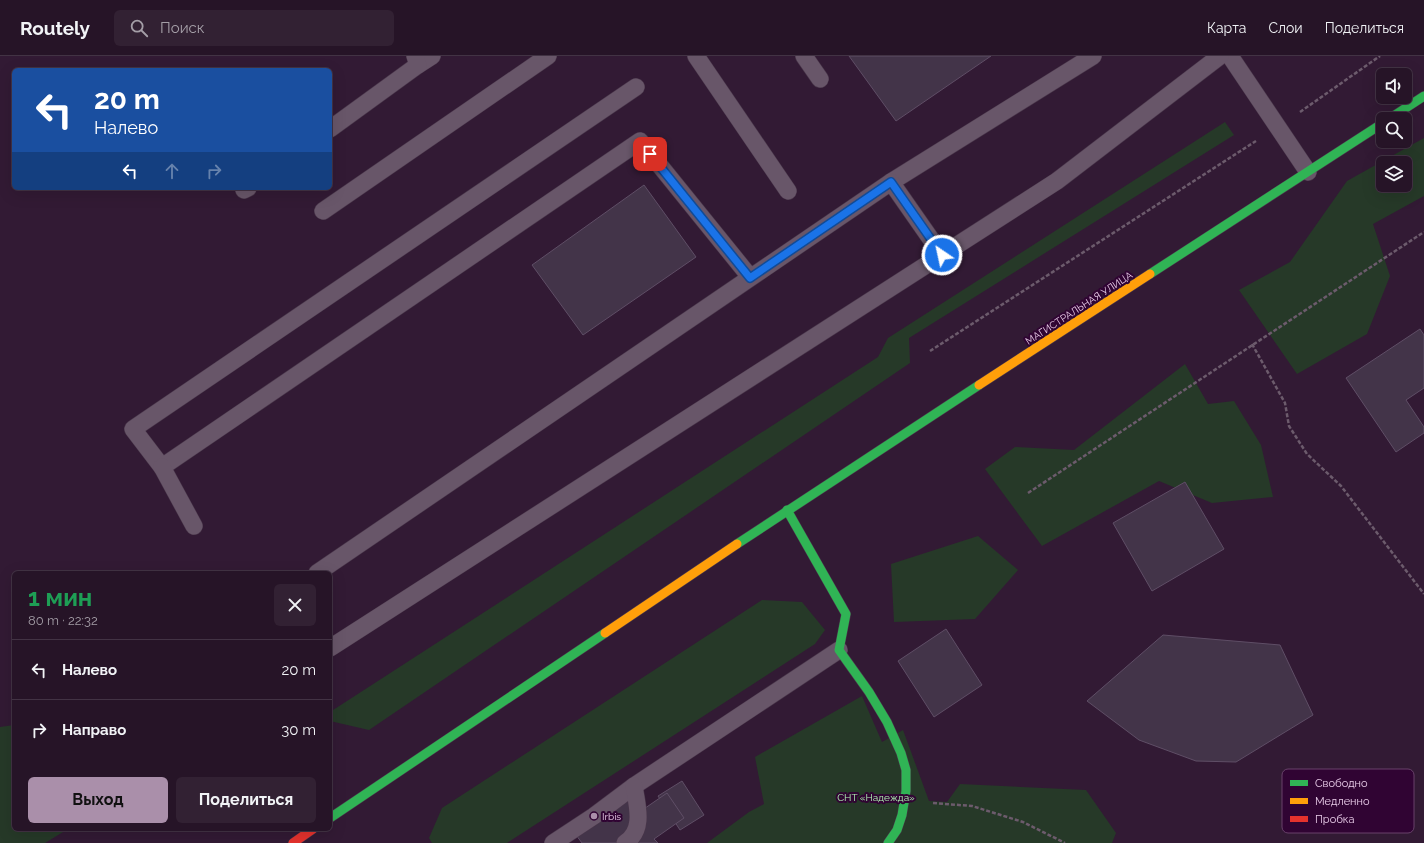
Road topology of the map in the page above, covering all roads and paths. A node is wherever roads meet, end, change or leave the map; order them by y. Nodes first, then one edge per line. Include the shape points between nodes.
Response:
1 (548, 56) edge
2 (696, 56) edge
3 (804, 56) edge
4 (1093, 56) edge
5 (1220, 56) edge
6 (1230, 56) edge
7 (1380, 56) edge
8 (421, 59) edge
9 (820, 79) dead end
10 (636, 87) dead end
11 (1424, 96) edge
12 (1400, 112) edge
13 (332, 127) edge
14 (1278, 127) junction
15 (1376, 128) edge
16 (1308, 172) junction
17 (891, 182) junction
18 (788, 191) dead end
19 (323, 211) dead end
20 (1424, 232) edge
21 (942, 255) junction
22 (750, 278) junction
23 (1252, 344) junction
24 (930, 351) dead end
25 (162, 467) junction
26 (1028, 493) dead end
27 (787, 510) junction
28 (194, 526) dead end
29 (320, 571) edge
30 (1424, 594) edge
31 (332, 647) edge
32 (839, 650) junction
33 (634, 786) junction
34 (906, 801) junction
35 (332, 817) edge
36 (310, 831) edge
37 (293, 843) edge
38 (553, 843) edge
39 (625, 843) edge
40 (888, 843) edge
41 (1065, 843) edge

1 - 19 lane
2 - 18 lane
3 - 9 lane
4 - 17 lane
5 - 21 lane via 1057,181
6 - 14 lane
7 - 14 path
8 - 13 lane
10 - 25 lane via 133,428
11 - 12 main road
14 - 16 lane
14 - 24 path
15 - 16 main road, МАГИСТРАЛЬНАЯ УЛИЦА
16 - 27 main road, МАГИСТРАЛЬНАЯ УЛИЦА
17 - 21 lane
17 - 22 lane
20 - 23 path
21 - 31 lane
22 - 25 lane via 640,141
22 - 29 lane
23 - 26 path
23 - 30 path via 1285,403 1289,426 1307,454 1342,486
25 - 28 lane
27 - 32 main road via 846,614
27 - 35 main road, МАГИСТРАЛЬНАЯ УЛИЦА
32 - 33 lane
32 - 34 main road via 881,711 897,742 906,772
33 - 38 lane
33 - 39 lane via 639,814 637,827 632,839
34 - 40 main road via 898,828
34 - 41 path via 972,806 1023,822
36 - 37 main road

